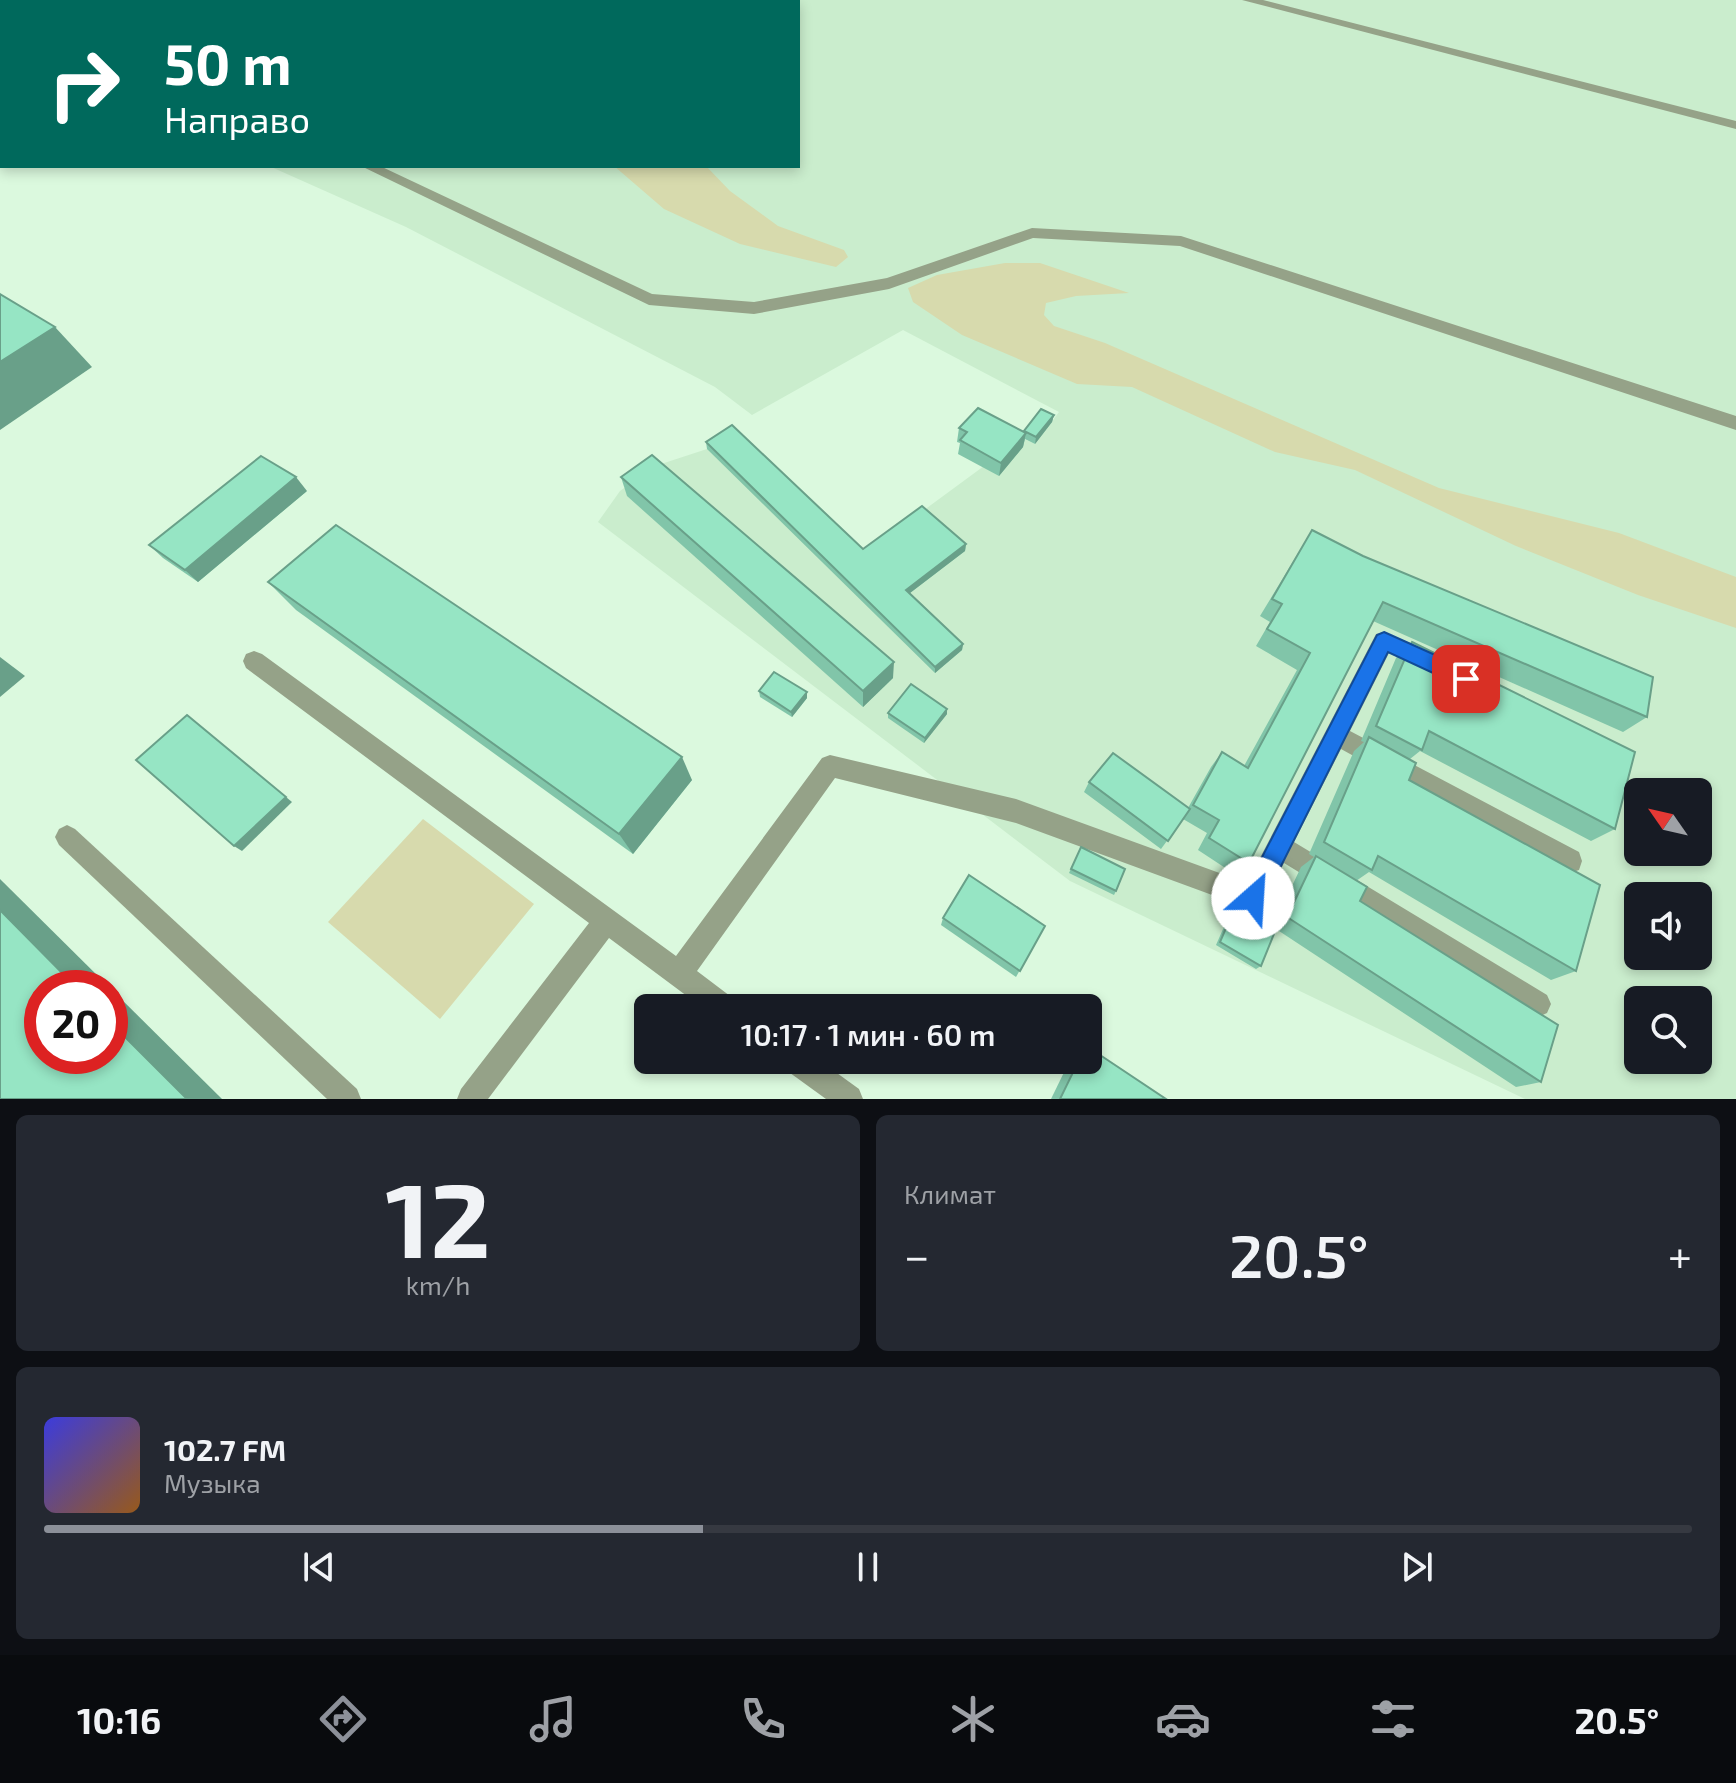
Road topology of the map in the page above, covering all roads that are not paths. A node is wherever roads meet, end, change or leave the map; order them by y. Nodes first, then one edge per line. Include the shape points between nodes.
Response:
1 (1248, 0) edge
2 (1736, 125) edge
3 (372, 168) edge
4 (1736, 423) edge
5 (254, 661) dead end
6 (1452, 672) edge
7 (1336, 735) junction
8 (67, 837) dead end
9 (1279, 846) junction
10 (1570, 861) dead end
11 (606, 921) junction
12 (679, 974) junction
13 (706, 994) edge
14 (1538, 1004) dead end
15 (815, 1074) edge
16 (347, 1099) edge
17 (471, 1099) edge
18 (849, 1099) edge

1 - 2 street
3 - 4 street via 649,299 754,308 889,283 1032,233 1181,241
5 - 11 street
6 - 7 street via 1384,641
7 - 9 street
7 - 10 street
8 - 16 street
9 - 12 street via 1253,898 1016,811 830,766
9 - 14 street
11 - 12 street
11 - 17 street
12 - 13 street
15 - 18 street

